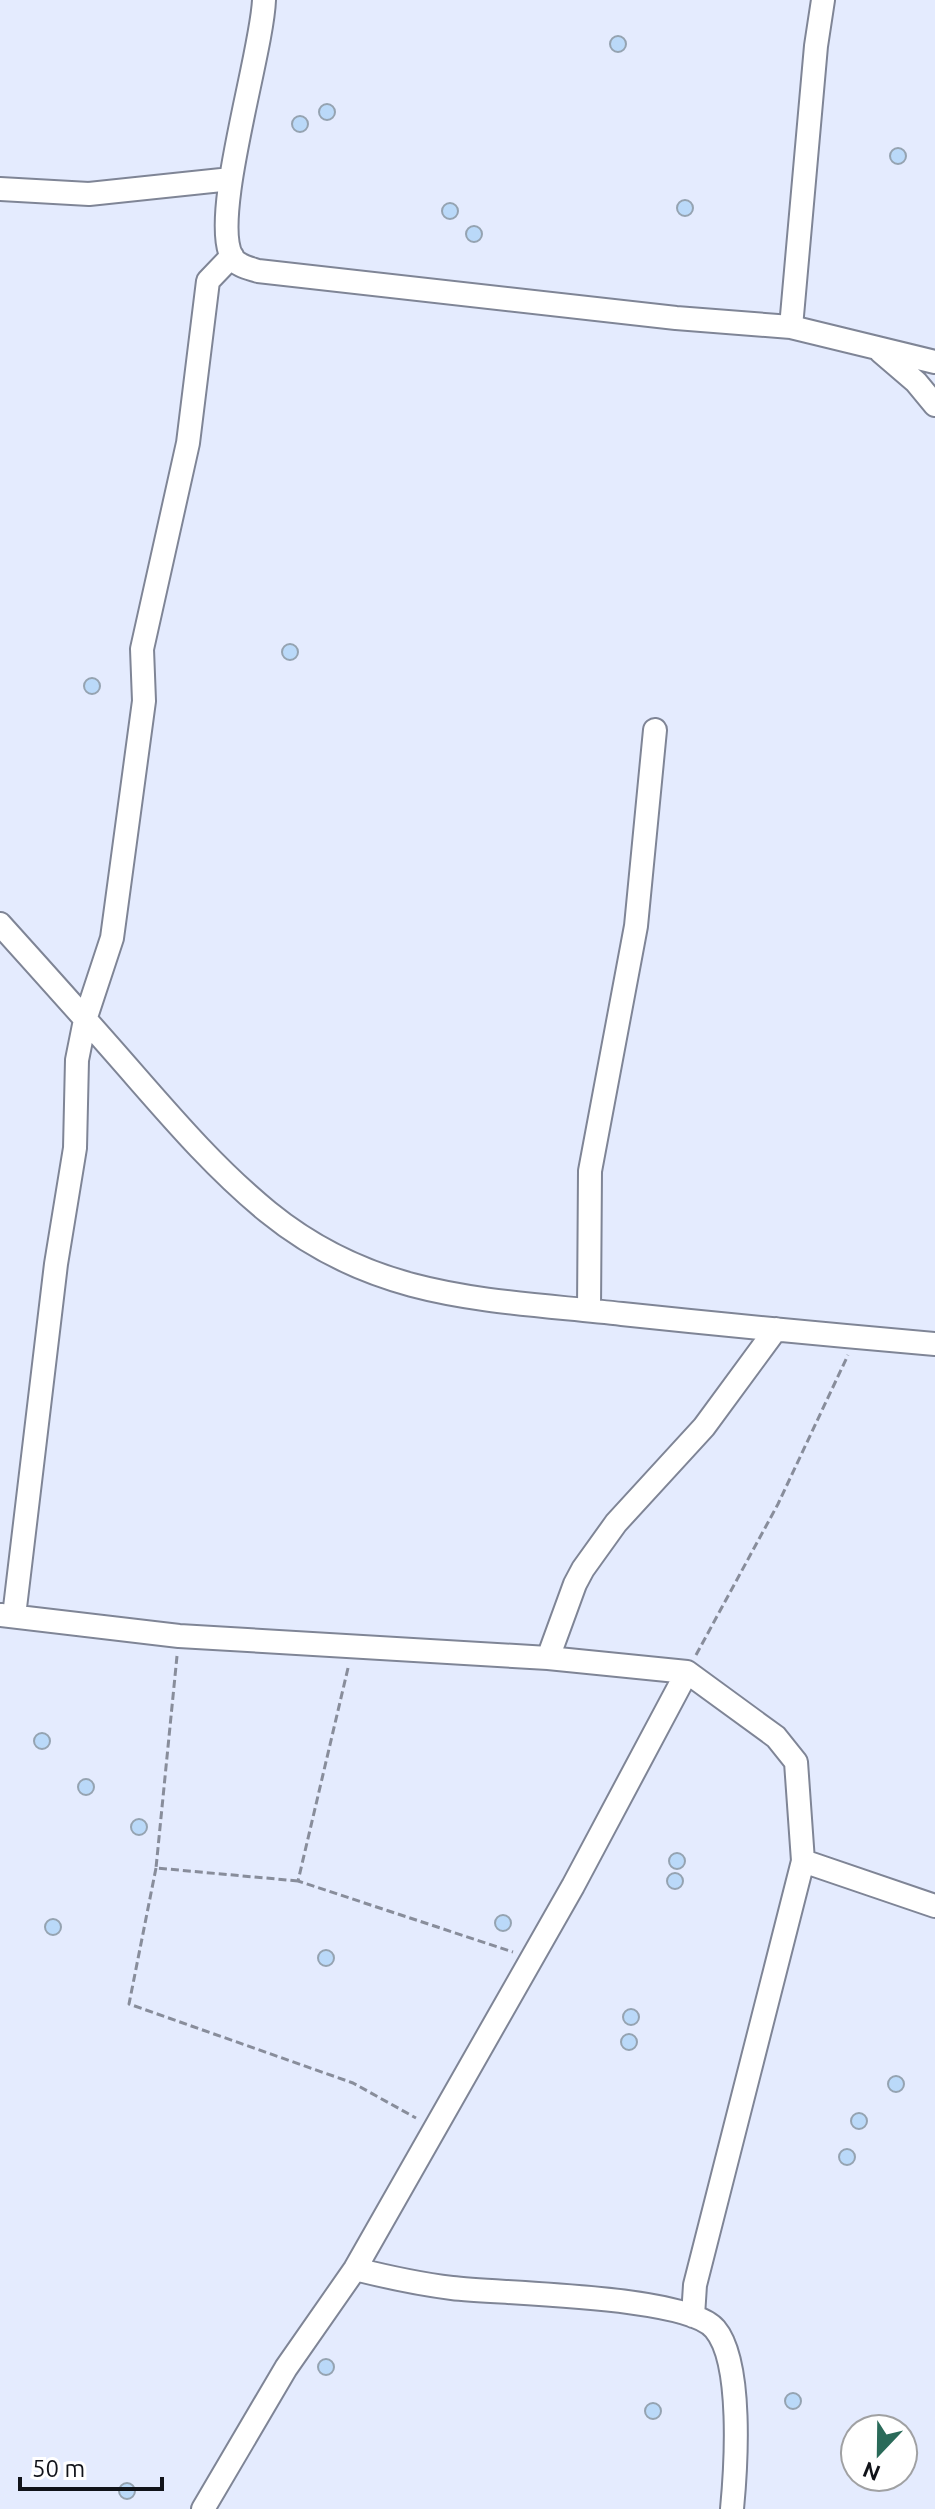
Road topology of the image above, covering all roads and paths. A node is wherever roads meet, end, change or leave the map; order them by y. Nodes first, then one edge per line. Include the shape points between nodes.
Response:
1 (264, 0) edge
2 (823, 0) edge
3 (231, 179) junction
4 (0, 189) edge
5 (232, 256) junction
6 (791, 327) junction
7 (877, 348) junction
8 (935, 362) edge
9 (935, 405) edge
10 (655, 730) dead end
11 (0, 924) edge
12 (85, 1020) junction
13 (589, 1310) junction
14 (776, 1329) junction
15 (857, 1337) junction
16 (935, 1344) edge
17 (7, 1615) edge
18 (179, 1636) junction
19 (353, 1646) junction
20 (548, 1658) junction
21 (687, 1672) junction
22 (803, 1861) junction
23 (156, 1868) junction
24 (298, 1881) junction
25 (935, 1906) edge
26 (532, 1959) junction
27 (434, 2127) junction
28 (355, 2269) junction
29 (693, 2316) junction
30 (203, 2509) edge
31 (732, 2509) edge

1 - 3 street
2 - 6 street
3 - 4 street via 89,194
3 - 5 street
5 - 6 street via 258,271
5 - 12 street via 208,281 188,443 142,649 144,701 112,938
6 - 7 street
7 - 8 street
7 - 9 street
10 - 13 street via 636,926 590,1171
11 - 12 street
12 - 13 street via 219,1167 269,1213 334,1255 410,1286 485,1301
12 - 17 street via 77,1060 72,1171
13 - 14 street
14 - 15 street
14 - 20 street via 704,1427 616,1523 583,1569
15 - 16 street
15 - 21 path via 778,1504
17 - 18 street
18 - 19 street
18 - 23 path
19 - 20 street
19 - 24 path
20 - 21 street
21 - 22 street via 776,1737 796,1762
21 - 26 street
22 - 25 street
22 - 29 street via 695,2285
23 - 24 path
23 - 27 path via 129,2004 353,2083
24 - 26 path
26 - 27 street
27 - 28 street
28 - 29 street via 453,2288 604,2300
28 - 30 street via 286,2368
29 - 31 street via 713,2326 727,2346 736,2454

